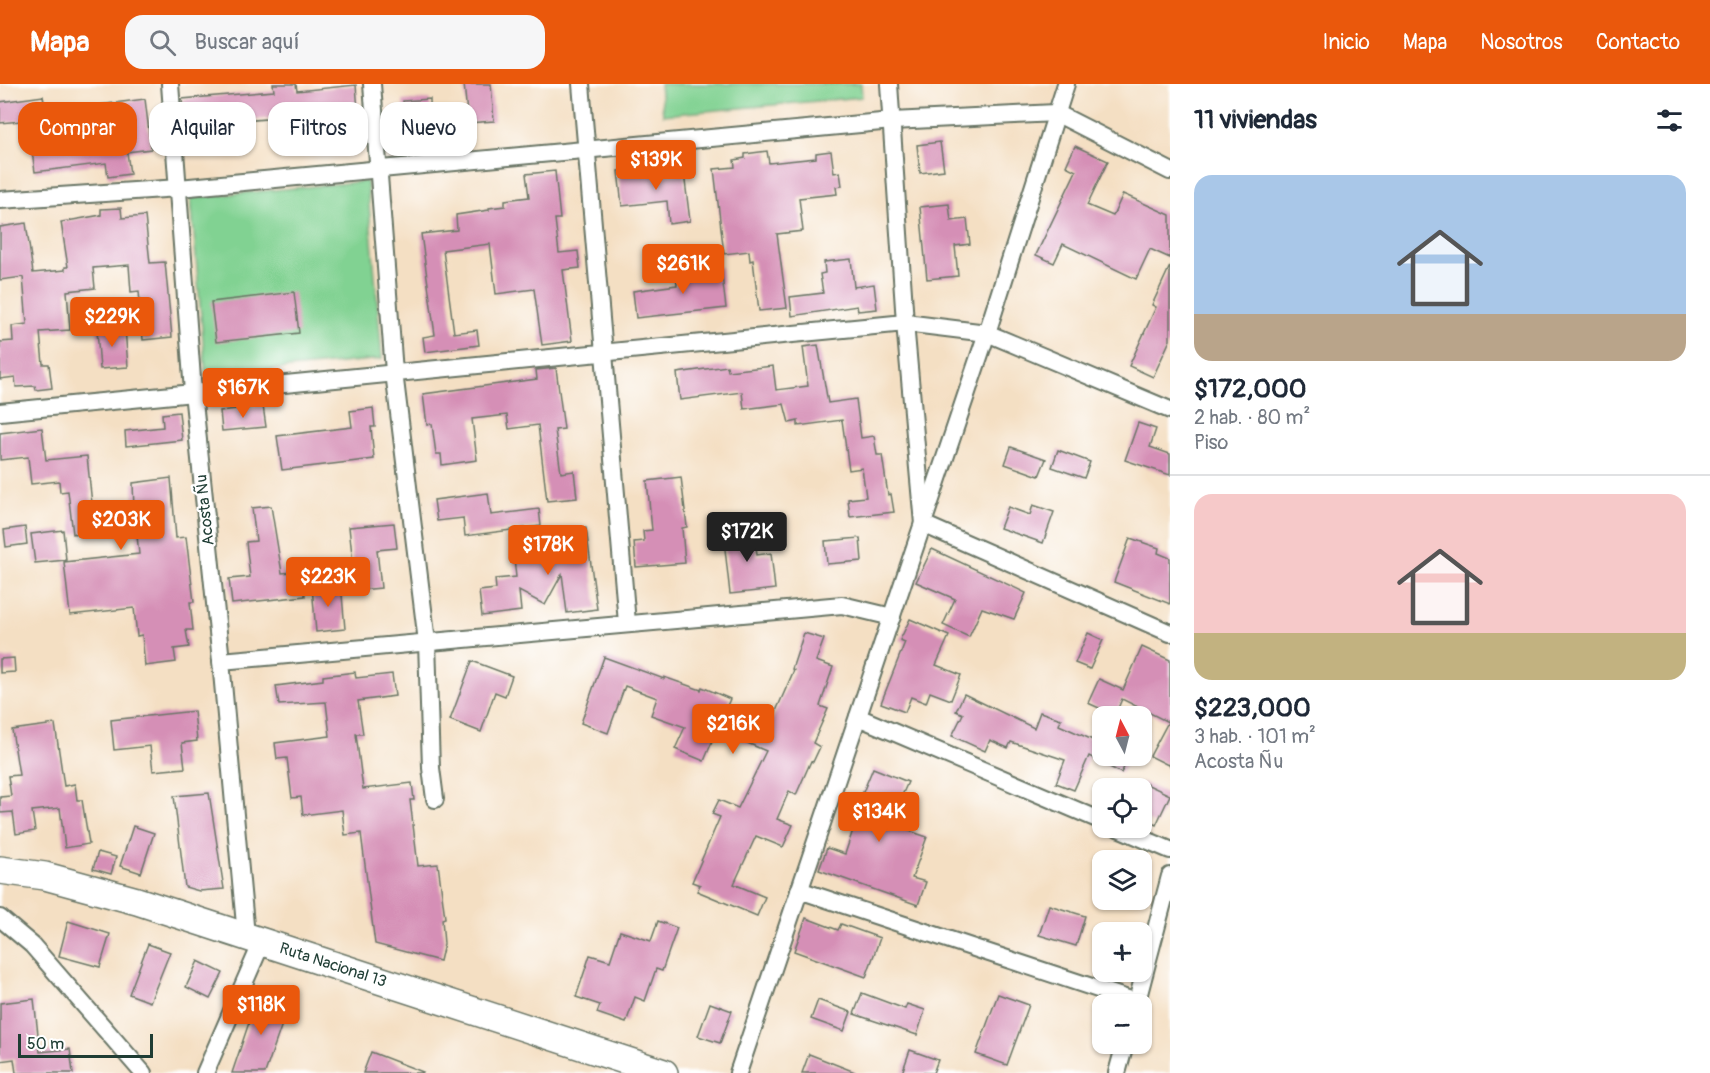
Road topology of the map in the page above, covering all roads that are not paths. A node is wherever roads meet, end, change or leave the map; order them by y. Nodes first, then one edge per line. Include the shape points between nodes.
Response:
1 (170, 84) edge
2 (372, 84) edge
3 (581, 84) edge
4 (889, 84) edge
5 (1066, 84) edge
6 (1056, 113) junction
7 (892, 121) junction
8 (588, 150) junction
9 (378, 168) junction
10 (1170, 171) edge
11 (179, 188) junction
12 (0, 200) edge
13 (905, 323) junction
14 (987, 333) junction
15 (606, 351) junction
16 (394, 372) junction
17 (193, 392) junction
18 (1170, 410) edge
19 (0, 412) edge
20 (923, 524) junction
21 (892, 617) junction
22 (627, 623) junction
23 (1170, 633) edge
24 (428, 642) junction
25 (221, 661) junction
26 (858, 717) junction
27 (435, 800) dead end
28 (1092, 818) edge
29 (1142, 838) edge
30 (1170, 850) edge
31 (0, 870) edge
32 (1170, 876) edge
33 (800, 890) junction
34 (1165, 913) edge
35 (0, 918) edge
36 (254, 939) junction
37 (1109, 994) edge
38 (1139, 994) edge
39 (1122, 1054) edge
40 (143, 1073) edge
41 (204, 1073) edge
42 (664, 1073) edge
43 (738, 1073) edge
44 (1117, 1073) edge

1 - 11 street, Acosta Ñu
2 - 9 street
3 - 8 street
4 - 7 street
5 - 6 street
6 - 7 street
6 - 10 street
6 - 14 street
7 - 8 street
7 - 13 street
8 - 9 street
8 - 15 street
9 - 11 street
9 - 16 street
11 - 12 street
11 - 17 street, Acosta Ñu
13 - 14 street
13 - 15 street
13 - 20 street
14 - 18 street
14 - 20 street
15 - 16 street
15 - 22 street
16 - 17 street
16 - 24 street
17 - 19 street
17 - 25 street, Acosta Ñu
20 - 21 street
20 - 23 street
21 - 22 street via 842,605
21 - 26 street
22 - 24 street
24 - 25 street
24 - 27 street
25 - 36 street, Acosta Ñu
26 - 28 street
26 - 33 street
29 - 30 street
31 - 36 highway, Ruta Nacional 13 via 45,876
32 - 34 street
33 - 37 street
33 - 43 street
34 - 38 street
35 - 40 street via 32,945
36 - 41 street, Acosta Ñu
36 - 42 highway, Ruta Nacional 13
39 - 44 street

